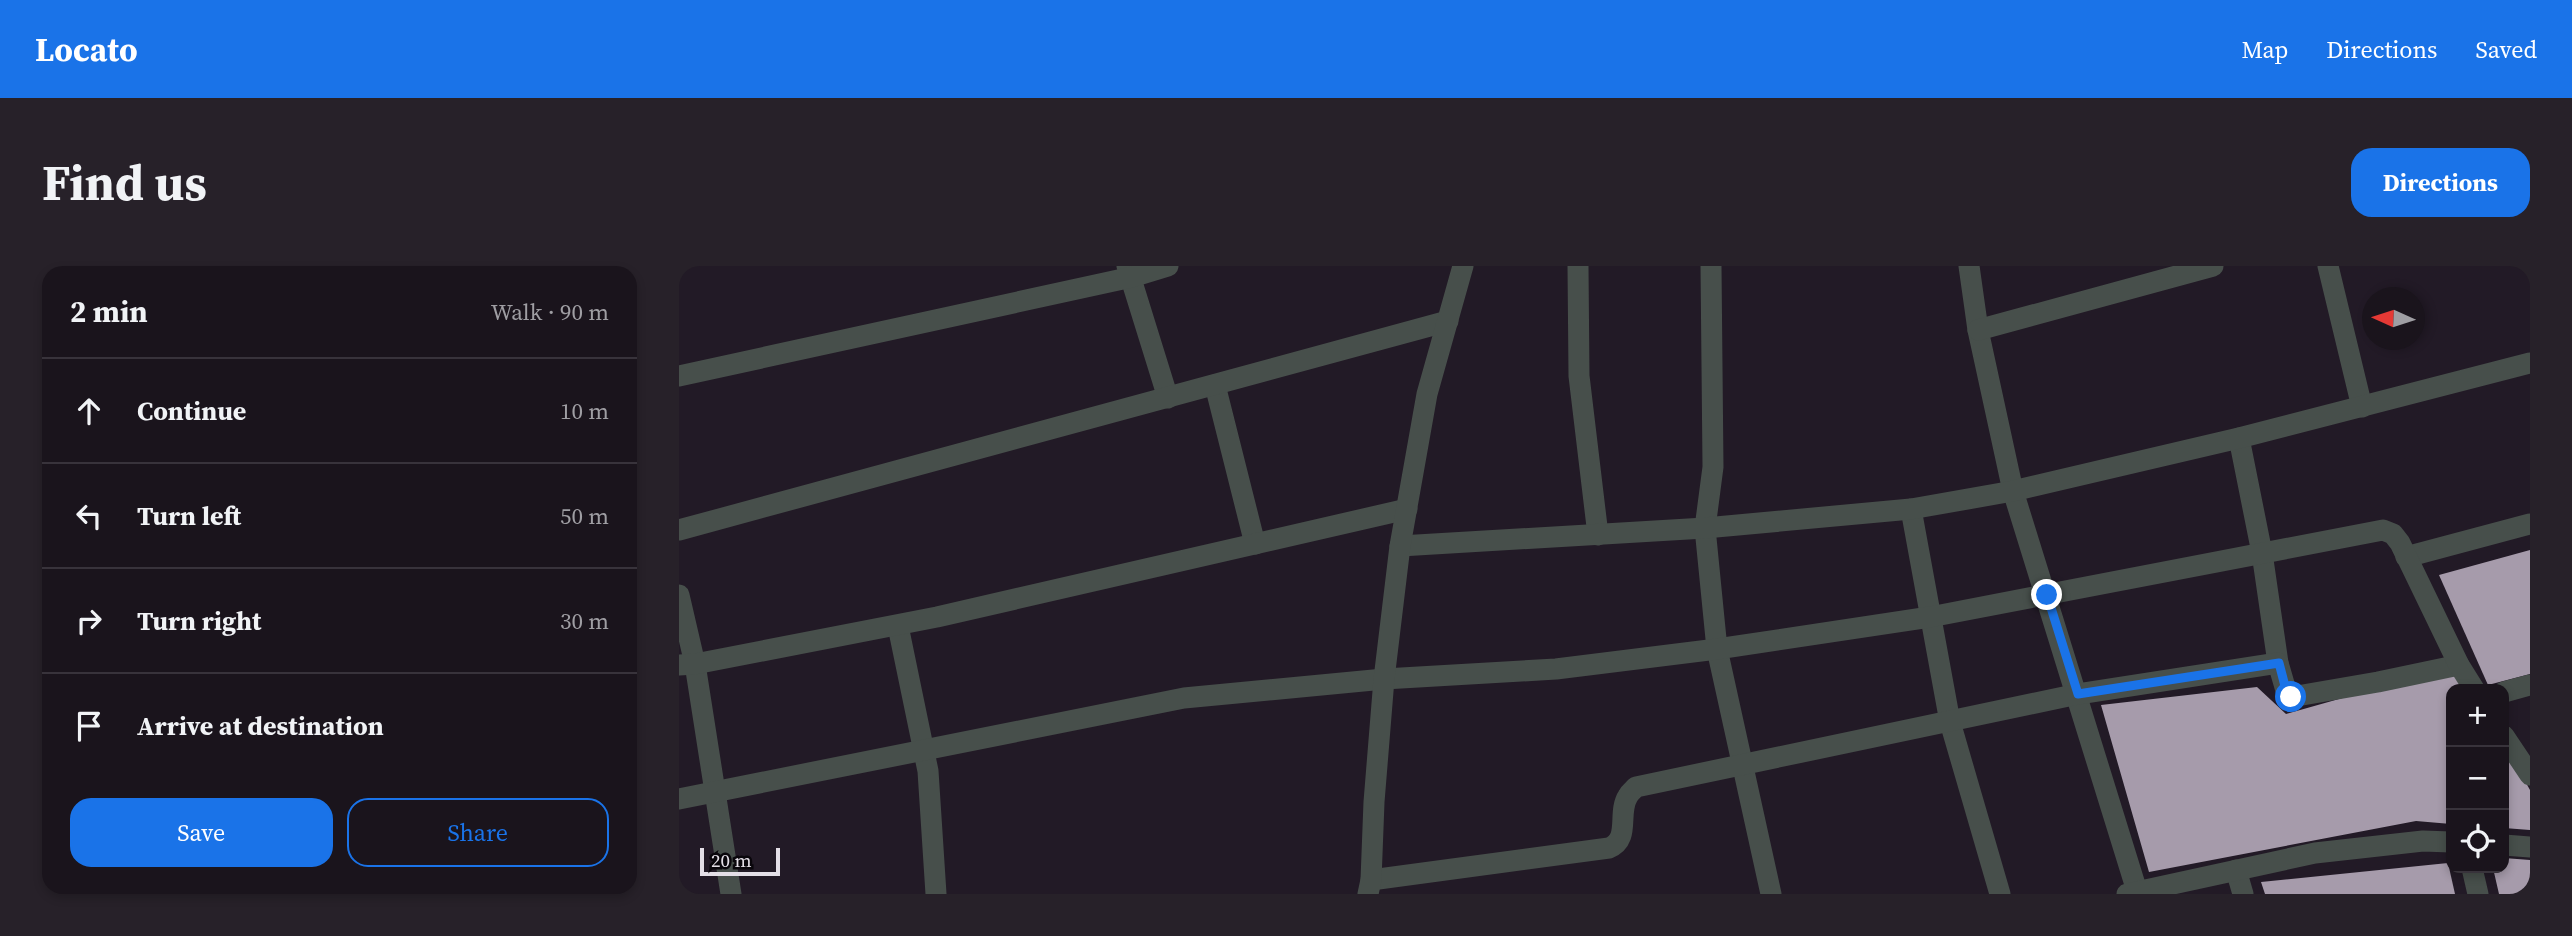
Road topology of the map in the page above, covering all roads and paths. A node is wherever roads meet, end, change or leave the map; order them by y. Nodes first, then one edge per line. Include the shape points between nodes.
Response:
1 (1168, 266) edge
2 (1463, 266) edge
3 (1578, 266) edge
4 (1711, 266) edge
5 (1969, 266) edge
6 (2214, 266) edge
7 (2328, 266) edge
8 (1129, 272) edge
9 (1448, 321) junction
10 (1978, 330) junction
11 (2530, 363) edge
12 (679, 376) edge
13 (1215, 385) junction
14 (1168, 398) junction
15 (2362, 407) junction
16 (2239, 438) junction
17 (2014, 491) junction
18 (1407, 509) junction
19 (1911, 509) junction
20 (2530, 524) edge
21 (1705, 528) junction
22 (679, 530) edge
23 (1598, 535) junction
24 (1255, 544) junction
25 (1400, 546) junction
26 (2262, 553) junction
27 (2406, 557) junction
28 (679, 595) edge
29 (2047, 595) junction
30 (1930, 617) junction
31 (898, 626) junction
32 (1717, 649) junction
33 (2279, 663) junction
34 (687, 664) edge
35 (2459, 665) junction
36 (1384, 679) junction
37 (2472, 684) edge
38 (2530, 685) edge
39 (2509, 691) edge
40 (2078, 694) junction
41 (1950, 722) junction
42 (2509, 744) edge
43 (924, 751) junction
44 (1744, 765) junction
45 (2530, 775) edge
46 (715, 791) junction
47 (679, 799) edge
48 (2446, 842) edge
49 (2509, 845) edge
50 (2530, 847) edge
51 (2236, 870) junction
52 (2473, 873) edge
53 (1369, 887) edge
54 (2132, 893) edge
55 (731, 894) edge
56 (936, 894) edge
57 (1771, 894) edge
58 (2000, 894) edge
59 (2243, 894) edge
60 (2479, 894) edge

1 - 8 street
2 - 9 street
3 - 23 street via 1579,376
4 - 21 street via 1713,467
5 - 10 street
6 - 10 street
7 - 15 street
8 - 12 street
8 - 14 street
9 - 13 street
9 - 18 street via 1427,394
10 - 17 street
11 - 15 street
13 - 14 street
13 - 24 street
14 - 22 street
15 - 16 street
16 - 17 street
16 - 26 street
17 - 19 street
17 - 29 street
18 - 24 street
18 - 25 street
19 - 21 street
19 - 30 street
20 - 27 street
21 - 23 street
21 - 32 street
23 - 25 street
24 - 31 street
25 - 36 street
26 - 27 street via 2383,530 2393,534
26 - 29 street
26 - 33 street
27 - 35 street
28 - 34 street
29 - 30 street
29 - 40 street
30 - 32 street
30 - 41 street
31 - 34 street
31 - 43 street
32 - 36 street via 1556,669
32 - 44 street
33 - 35 street via 2287,694 2296,698
33 - 40 street
34 - 46 street
35 - 37 street
36 - 43 street via 1184,698
36 - 53 street
38 - 39 street
40 - 41 street
40 - 54 street
41 - 44 street
41 - 58 street
42 - 45 street
43 - 46 street
43 - 56 street
44 - 53 street via 1636,787 1625,806 1622,835 1609,848
44 - 57 street
46 - 47 street
46 - 55 street
48 - 51 street via 2315,853
49 - 50 street
51 - 54 street
51 - 59 street
52 - 60 street

